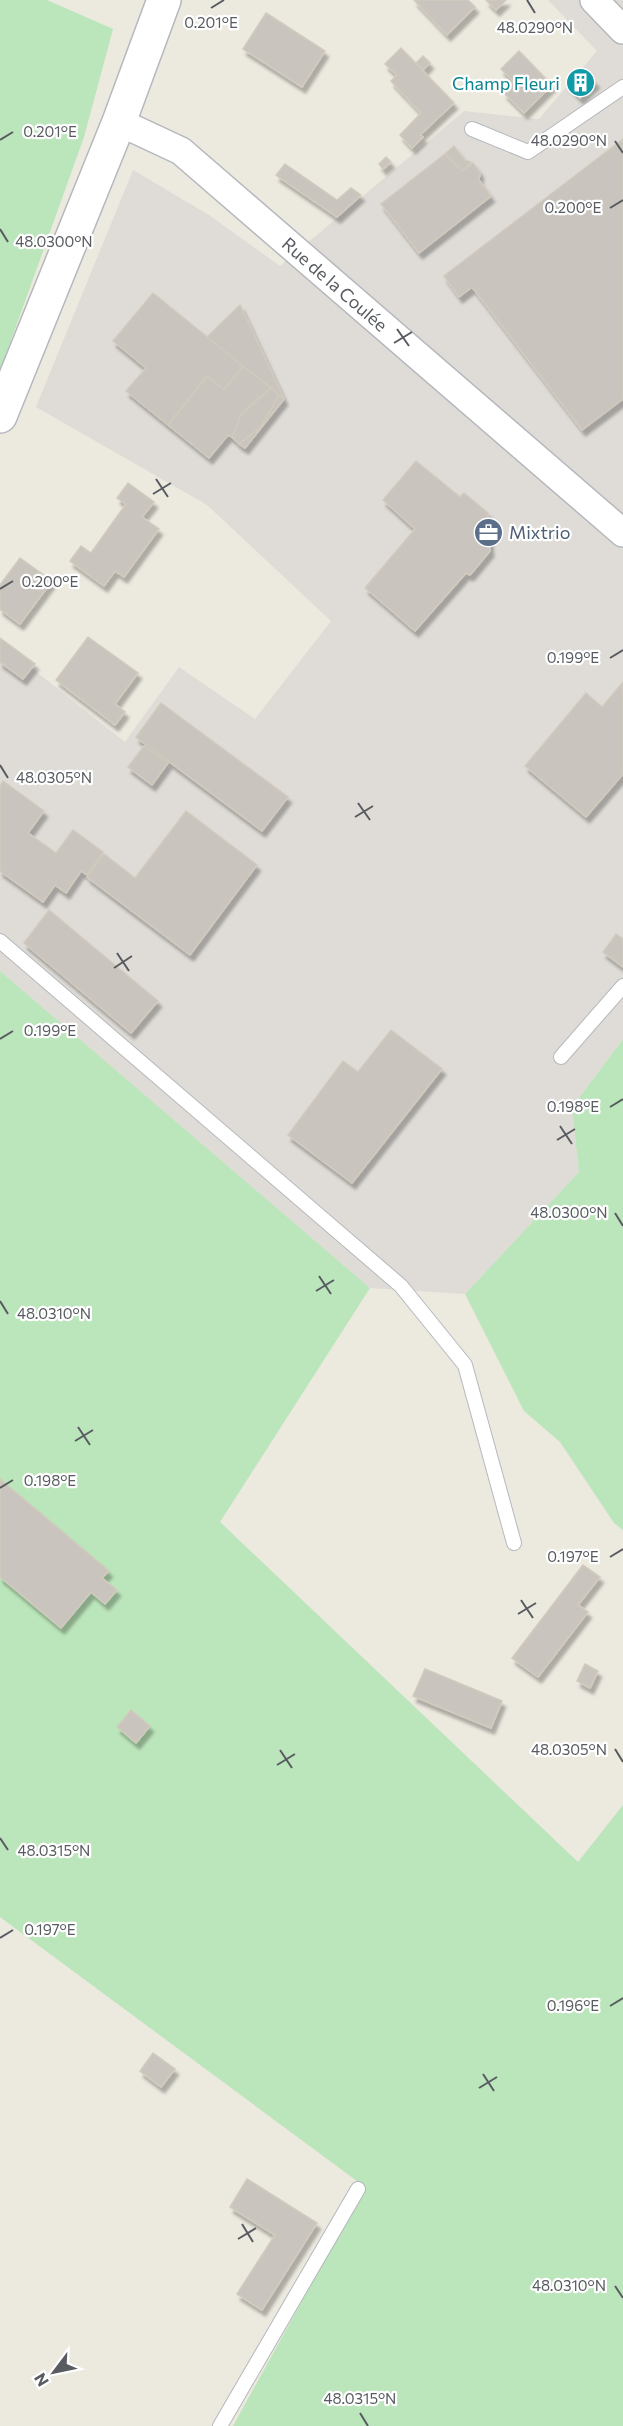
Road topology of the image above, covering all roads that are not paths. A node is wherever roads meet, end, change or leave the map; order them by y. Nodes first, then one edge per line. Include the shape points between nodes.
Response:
1 (164, 0) edge
2 (594, 0) edge
3 (623, 30) edge
4 (623, 87) edge
5 (119, 122) junction
6 (472, 129) dead end
7 (0, 416) edge
8 (623, 533) edge
9 (0, 941) edge
10 (623, 986) edge
11 (561, 1057) dead end
12 (514, 1543) dead end
13 (358, 2188) dead end
14 (220, 2426) edge

1 - 5 street
2 - 3 street
4 - 6 lane via 528,152
5 - 7 street
5 - 8 street, Rue de la Coulée via 181,151
9 - 12 lane via 401,1286 465,1365
10 - 11 lane
13 - 14 lane

